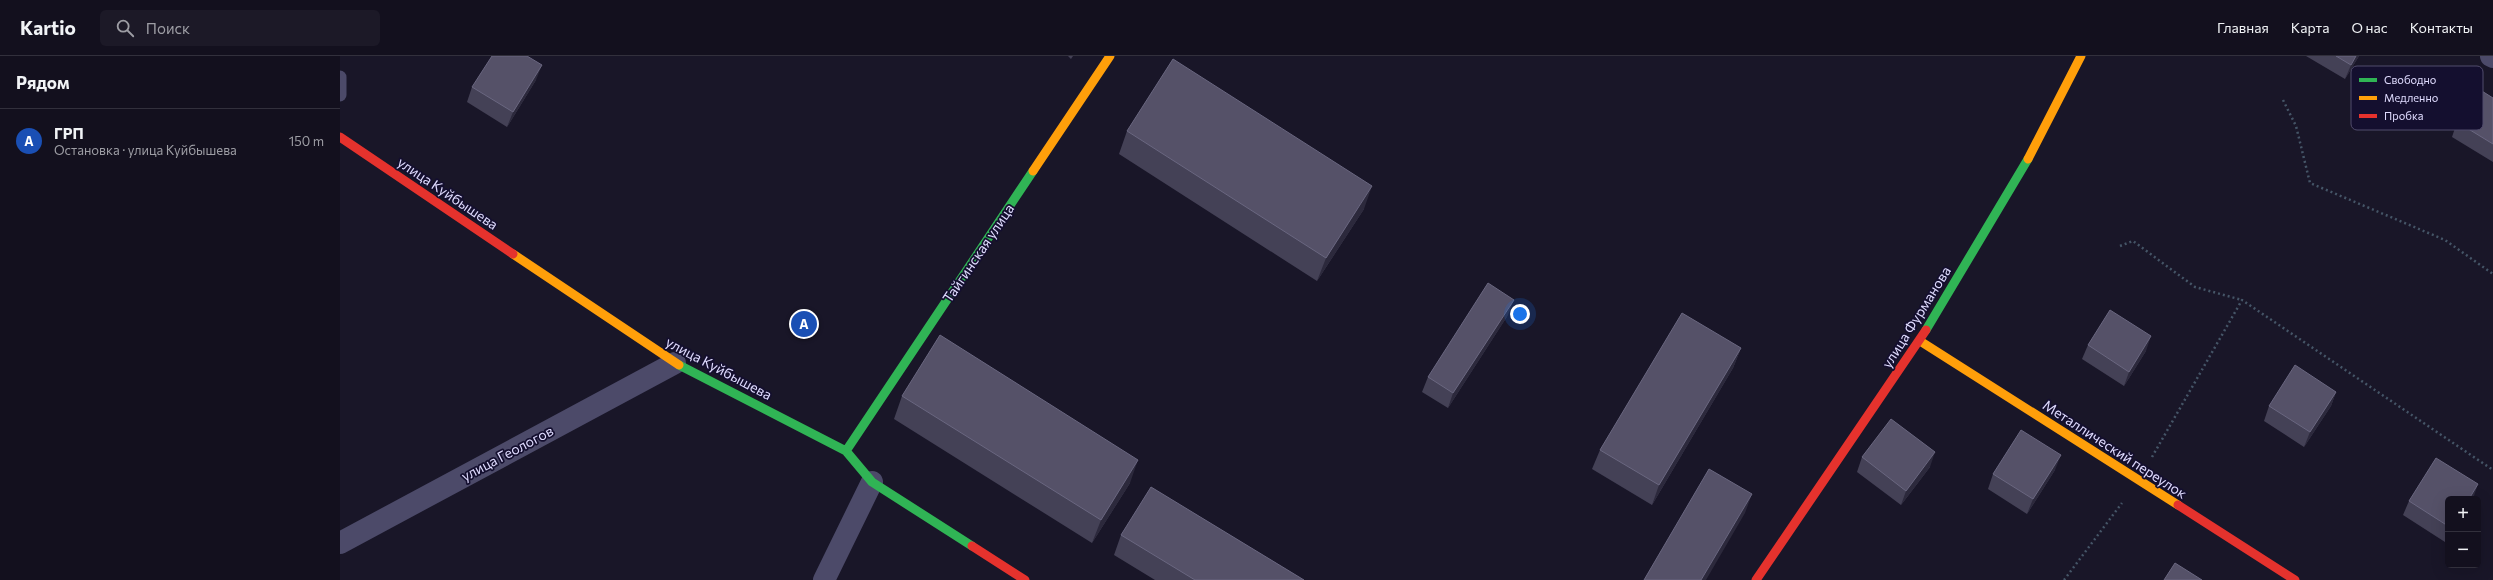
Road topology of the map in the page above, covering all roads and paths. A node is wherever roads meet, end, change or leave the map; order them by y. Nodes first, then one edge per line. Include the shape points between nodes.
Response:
1 (1110, 56) edge
2 (2081, 56) edge
3 (340, 77) edge
4 (340, 95) edge
5 (2283, 100) dead end
6 (340, 137) edge
7 (2120, 246) dead end
8 (2493, 274) edge
9 (2242, 300) junction
10 (1920, 341) junction
11 (674, 363) junction
12 (846, 451) junction
13 (2493, 470) edge
14 (2138, 480) junction
15 (872, 482) junction
16 (340, 543) edge
17 (824, 580) edge
18 (1025, 580) edge
19 (1756, 580) edge
20 (2064, 580) edge
21 (2295, 580) edge

1 - 12 street, Тайгинская улица
2 - 10 street, улица Фурманова via 2028,158
3 - 4 lane
5 - 8 path via 2296,126 2310,183 2445,240
6 - 11 street, улица Куйбышева
7 - 9 path via 2133,241 2195,288
9 - 13 path
9 - 14 path
10 - 14 street, Металлический переулок
10 - 19 street, улица Фурманова
11 - 12 street, улица Куйбышева
11 - 16 street, улица Геологов
12 - 15 street, улица Куйбышева
14 - 20 path
14 - 21 street, Металлический переулок
15 - 17 street
15 - 18 street, улица Куйбышева

